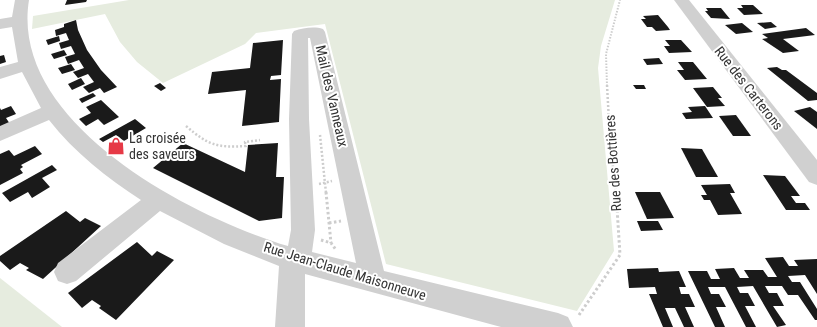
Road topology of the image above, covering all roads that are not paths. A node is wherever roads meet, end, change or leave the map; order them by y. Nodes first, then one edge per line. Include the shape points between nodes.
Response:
1 (22, 0) edge
2 (682, 0) edge
3 (10, 23) edge
4 (27, 65) junction
5 (0, 73) edge
6 (52, 111) junction
7 (0, 134) edge
8 (817, 176) edge
9 (159, 199) junction
10 (295, 259) junction
11 (67, 272) dead end
12 (373, 281) junction
13 (568, 321) edge
14 (290, 327) edge

1 - 3 street, Rue Jean-Claude Maisonneuve
2 - 8 street, Rue des Carterons
3 - 4 street, Rue Jean-Claude Maisonneuve via 21,41
4 - 5 street
4 - 6 street, Rue Jean-Claude Maisonneuve
6 - 7 street
6 - 9 street, Rue Jean-Claude Maisonneuve via 91,151 124,178
9 - 10 street, Rue Jean-Claude Maisonneuve via 219,230
9 - 11 street
10 - 12 street, Rue Jean-Claude Maisonneuve
10 - 12 street, Mail des Vanneaux via 301,246 303,230 300,34 317,32
10 - 14 street, Mail des Vanneaux
12 - 13 street, Rue Jean-Claude Maisonneuve via 404,290

